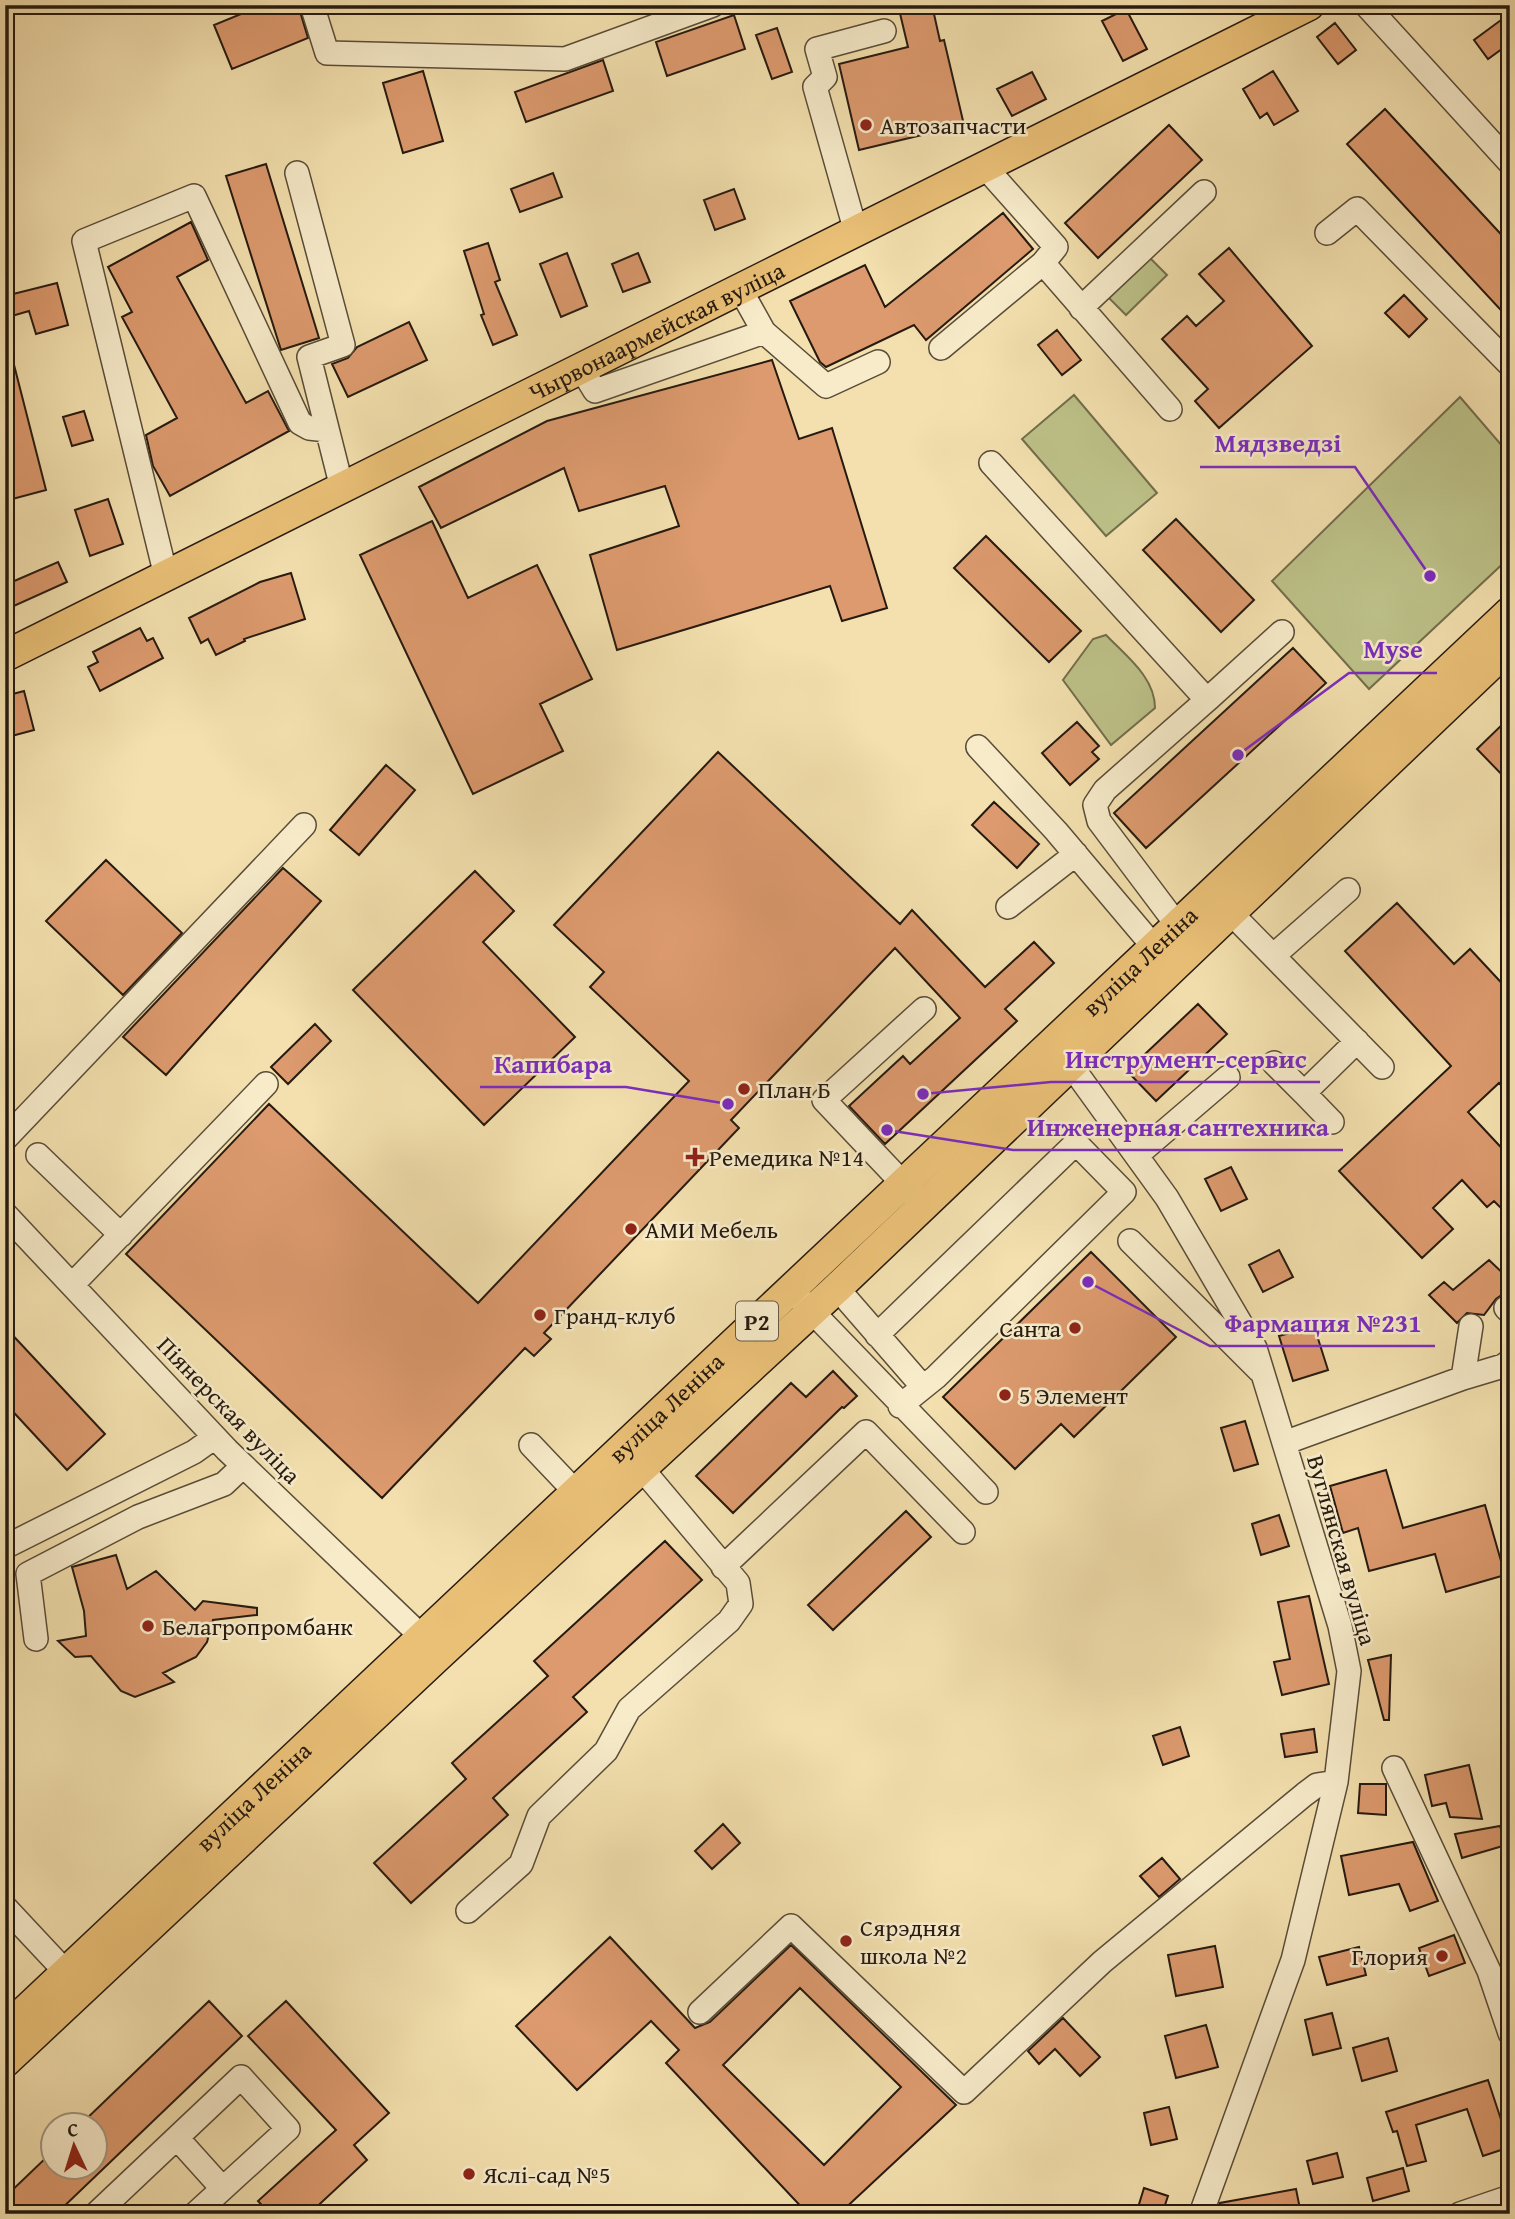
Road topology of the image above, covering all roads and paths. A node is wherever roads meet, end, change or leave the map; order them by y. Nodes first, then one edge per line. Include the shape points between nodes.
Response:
1 (312, 5) edge
2 (713, 5) edge
3 (1309, 5) edge
4 (1366, 5) edge
5 (884, 30) dead end
6 (1510, 163) edge
7 (985, 167) junction
8 (297, 173) dead end
9 (1204, 192) dead end
10 (856, 232) junction
11 (1327, 233) dead end
12 (1043, 263) junction
13 (740, 289) junction
14 (1082, 308) junction
15 (764, 332) junction
16 (941, 348) dead end
17 (878, 362) dead end
18 (1510, 365) edge
19 (581, 369) junction
20 (1170, 409) dead end
21 (327, 430) junction
22 (991, 463) dead end
23 (342, 488) junction
24 (166, 576) junction
25 (1510, 612) edge
26 (1282, 632) dead end
27 (1510, 646) edge
28 (5, 656) edge
29 (1207, 700) junction
30 (978, 747) dead end
31 (304, 825) dead end
32 (1076, 854) junction
33 (1348, 890) dead end
34 (1220, 903) junction
35 (1008, 907) dead end
36 (1185, 936) junction
37 (1154, 947) junction
38 (1273, 956) junction
39 (924, 1009) dead end
40 (1357, 1041) junction
41 (1061, 1054) junction
42 (1274, 1063) dead end
43 (1382, 1067) dead end
44 (1228, 1077) dead end
45 (266, 1084) dead end
46 (1304, 1093) junction
47 (1332, 1122) dead end
48 (5, 1139) edge
49 (1137, 1155) junction
50 (38, 1156) dead end
51 (913, 1194) junction
52 (5, 1214) edge
53 (121, 1235) junction
54 (1130, 1241) dead end
55 (73, 1284) junction
56 (837, 1288) junction
57 (791, 1289) junction
58 (811, 1312) junction
59 (1471, 1326) dead end
60 (877, 1335) junction
61 (1510, 1360) edge
62 (1263, 1374) junction
63 (1463, 1378) junction
64 (923, 1387) junction
65 (901, 1406) junction
66 (215, 1437) junction
67 (1284, 1443) junction
68 (531, 1445) dead end
69 (622, 1448) junction
70 (243, 1466) junction
71 (643, 1469) junction
72 (986, 1492) dead end
73 (586, 1502) junction
74 (963, 1532) dead end
75 (5, 1547) edge
76 (723, 1567) junction
77 (36, 1639) dead end
78 (430, 1645) junction
79 (1394, 1768) dead end
80 (1336, 1782) junction
81 (6, 1909) edge
82 (468, 1912) dead end
83 (75, 1981) junction
84 (700, 2012) dead end
85 (5, 2030) edge
86 (1510, 2033) edge
87 (5, 2062) edge
88 (177, 2138) junction
89 (1510, 2197) edge
90 (212, 2204) edge
91 (96, 2214) edge
92 (1201, 2214) edge
93 (1460, 2214) edge

1 - 2 street via 327,53 565,59
3 - 7 main road, Чырвонаармейская вуліца
4 - 6 street
5 - 10 street via 817,49 825,77 816,88
7 - 10 main road, Чырвонаармейская вуліца
7 - 12 street via 1056,247
8 - 21 street via 342,345 309,358
9 - 14 street
10 - 13 main road, Чырвонаармейская вуліца
11 - 18 street via 1357,209
12 - 14 street
12 - 16 street
13 - 15 street
13 - 19 main road, Чырвонаармейская вуліца
14 - 20 street
15 - 17 street via 826,386
15 - 19 street via 595,391
19 - 23 main road, Чырвонаармейская вуліца
21 - 23 street
21 - 24 street via 300,423 194,197 84,241
22 - 29 street
23 - 24 main road, Чырвонаармейская вуліца
24 - 28 main road, Чырвонаармейская вуліца
25 - 34 main road, вуліца Леніна / Р2
26 - 29 street
27 - 34 main road, вуліца Леніна / Р2
29 - 36 street via 1105,790 1095,805 1098,821
30 - 32 street
31 - 48 street
32 - 35 street
32 - 37 street
33 - 38 street
34 - 36 main road, вуліца Леніна / Р2
34 - 38 street
36 - 37 main road, вуліца Леніна / Р2
36 - 41 main road, вуліца Леніна / Р2
37 - 41 main road, вуліца Леніна / Р2
38 - 40 street
39 - 51 street via 824,1100
40 - 43 street
40 - 46 street
41 - 49 street, Вуглянская вуліца
41 - 51 main road, вуліца Леніна / Р2
42 - 46 street
44 - 49 street
45 - 53 street
46 - 47 street
49 - 62 street, Вуглянская вуліца via 1255,1348
50 - 53 street
51 - 56 main road, вуліца Леніна / Р2
51 - 57 main road, вуліца Леніна / Р2
52 - 55 street, Піянерская вуліца
53 - 55 street
54 - 62 street
55 - 66 street, Піянерская вуліца
56 - 58 main road, вуліца Леніна / Р2
56 - 60 street
57 - 58 street
57 - 69 main road, вуліца Леніна / Р2
58 - 65 street
58 - 71 main road, вуліца Леніна / Р2
59 - 63 street
60 - 64 street
60 - 64 street via 1076,1143 1124,1192
61 - 63 street
62 - 67 street, Вуглянская вуліца
63 - 67 street
64 - 65 street
65 - 72 street
66 - 70 street, Піянерская вуліца
66 - 75 street via 194,1452
67 - 80 street, Вуглянская вуліца via 1340,1626 1349,1671
68 - 73 street
69 - 71 street
69 - 73 main road, вуліца Леніна / Р2
70 - 77 street via 224,1484 138,1517 28,1574
70 - 78 street, Піянерская вуліца
71 - 73 main road, вуліца Леніна / Р2
71 - 76 street
73 - 78 main road, вуліца Леніна / Р2
74 - 76 street via 866,1432
76 - 82 street via 738,1583 740,1594 741,1604 729,1621 629,1709 606,1751 539,1816 521,1864
78 - 83 main road, вуліца Леніна / Р2
79 - 86 street via 1489,1971
80 - 84 street via 1317,1785 1305,1794 1124,1945 964,2092 791,1926
80 - 92 street, Вуглянская вуліца via 1293,1960
81 - 83 street
83 - 85 main road, вуліца Леніна / Р2
83 - 87 main road, вуліца Леніна / Р2
88 - 90 street
88 - 90 street via 241,2077 288,2129
88 - 91 street
89 - 93 street

